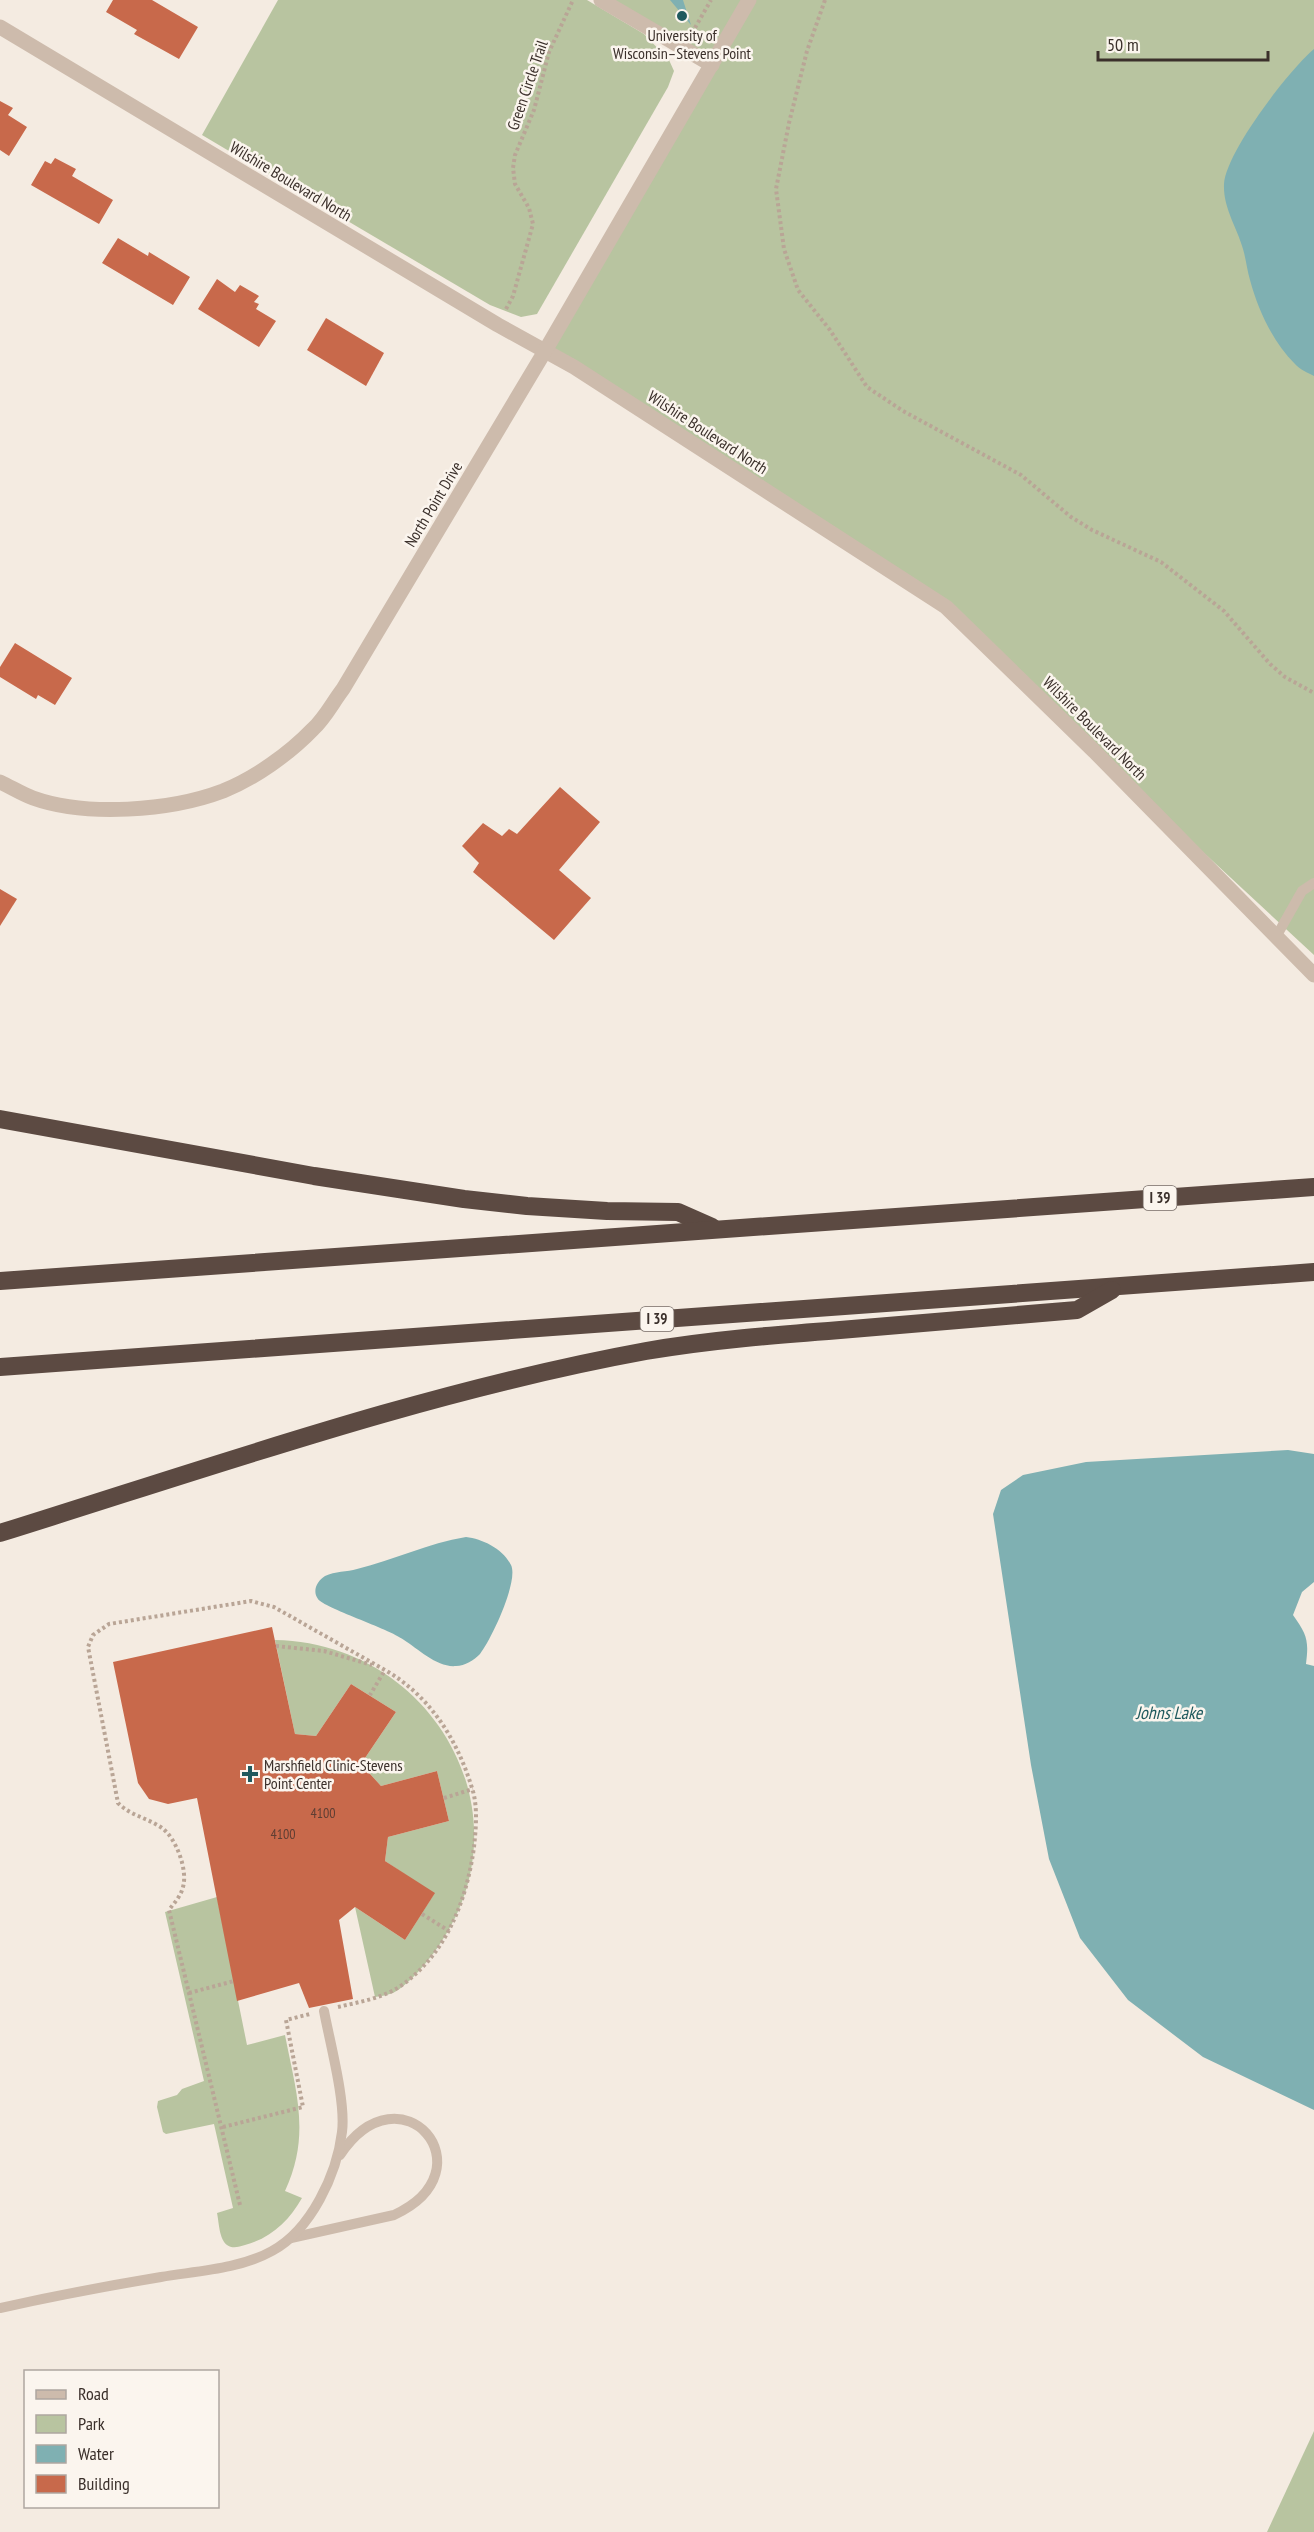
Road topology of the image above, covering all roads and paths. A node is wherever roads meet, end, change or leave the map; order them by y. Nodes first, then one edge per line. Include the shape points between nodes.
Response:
1 (573, 0) edge
2 (601, 0) edge
3 (711, 0) edge
4 (748, 0) edge
5 (825, 0) edge
6 (0, 27) edge
7 (683, 48) junction
8 (711, 65) junction
9 (504, 314) dead end
10 (545, 351) junction
11 (1314, 693) edge
12 (0, 782) edge
13 (1314, 883) edge
14 (1276, 937) junction
15 (1314, 975) edge
16 (0, 1119) edge
17 (1314, 1187) edge
18 (717, 1229) junction
19 (1314, 1272) edge
20 (0, 1281) edge
21 (1116, 1287) junction
22 (0, 1367) edge
23 (0, 1533) edge
24 (276, 1646) dead end
25 (385, 1670) junction
26 (370, 1695) dead end
27 (473, 1789) junction
28 (444, 1798) dead end
29 (422, 1914) dead end
30 (449, 1931) junction
31 (234, 1981) dead end
32 (189, 1993) junction
33 (324, 2011) junction
34 (223, 2127) junction
35 (335, 2163) junction
36 (240, 2205) dead end
37 (291, 2238) junction
38 (0, 2308) edge

1 - 9 path, Green Circle Trail via 549,52 534,110 515,155 515,184 533,224 513,296
2 - 7 street
3 - 7 path
4 - 8 street, North Point Drive
5 - 11 path via 807,51 776,189 784,249 798,290 867,387 1021,475 1092,530 1161,562 1224,611 1285,677
6 - 10 street, Wilshire Boulevard North
7 - 8 street
8 - 10 street, North Point Drive
10 - 12 street, North Point Drive via 343,689 314,729 269,765 223,791 170,805 74,807 34,798
10 - 14 street, Wilshire Boulevard North via 946,607
13 - 14 lane via 1302,891
14 - 15 street, Wilshire Boulevard North
16 - 18 highway via 464,1199 606,1211 678,1212
17 - 18 highway, I 39
18 - 20 highway, I 39
19 - 21 highway, I 39
21 - 22 highway, I 39
21 - 23 highway via 1077,1310 718,1341 562,1369 438,1400
24 - 25 path via 324,1651
25 - 26 path
25 - 27 path via 413,1689 434,1711
25 - 32 path via 274,1607 251,1601 110,1624 93,1635 88,1647 118,1803 131,1814 165,1830 176,1843 184,1877 169,1910
27 - 28 path
27 - 30 path via 476,1831 471,1872 461,1908
29 - 30 path
30 - 33 path via 434,1954 402,1985 385,1995
31 - 32 path
32 - 34 path
33 - 34 path via 286,2020 303,2107
33 - 35 lane via 343,2112
34 - 36 path
35 - 37 lane via 318,2202
35 - 37 lane via 369,2126 398,2118 410,2121 431,2137 438,2159 428,2187 407,2209
37 - 38 lane via 273,2251 242,2262

